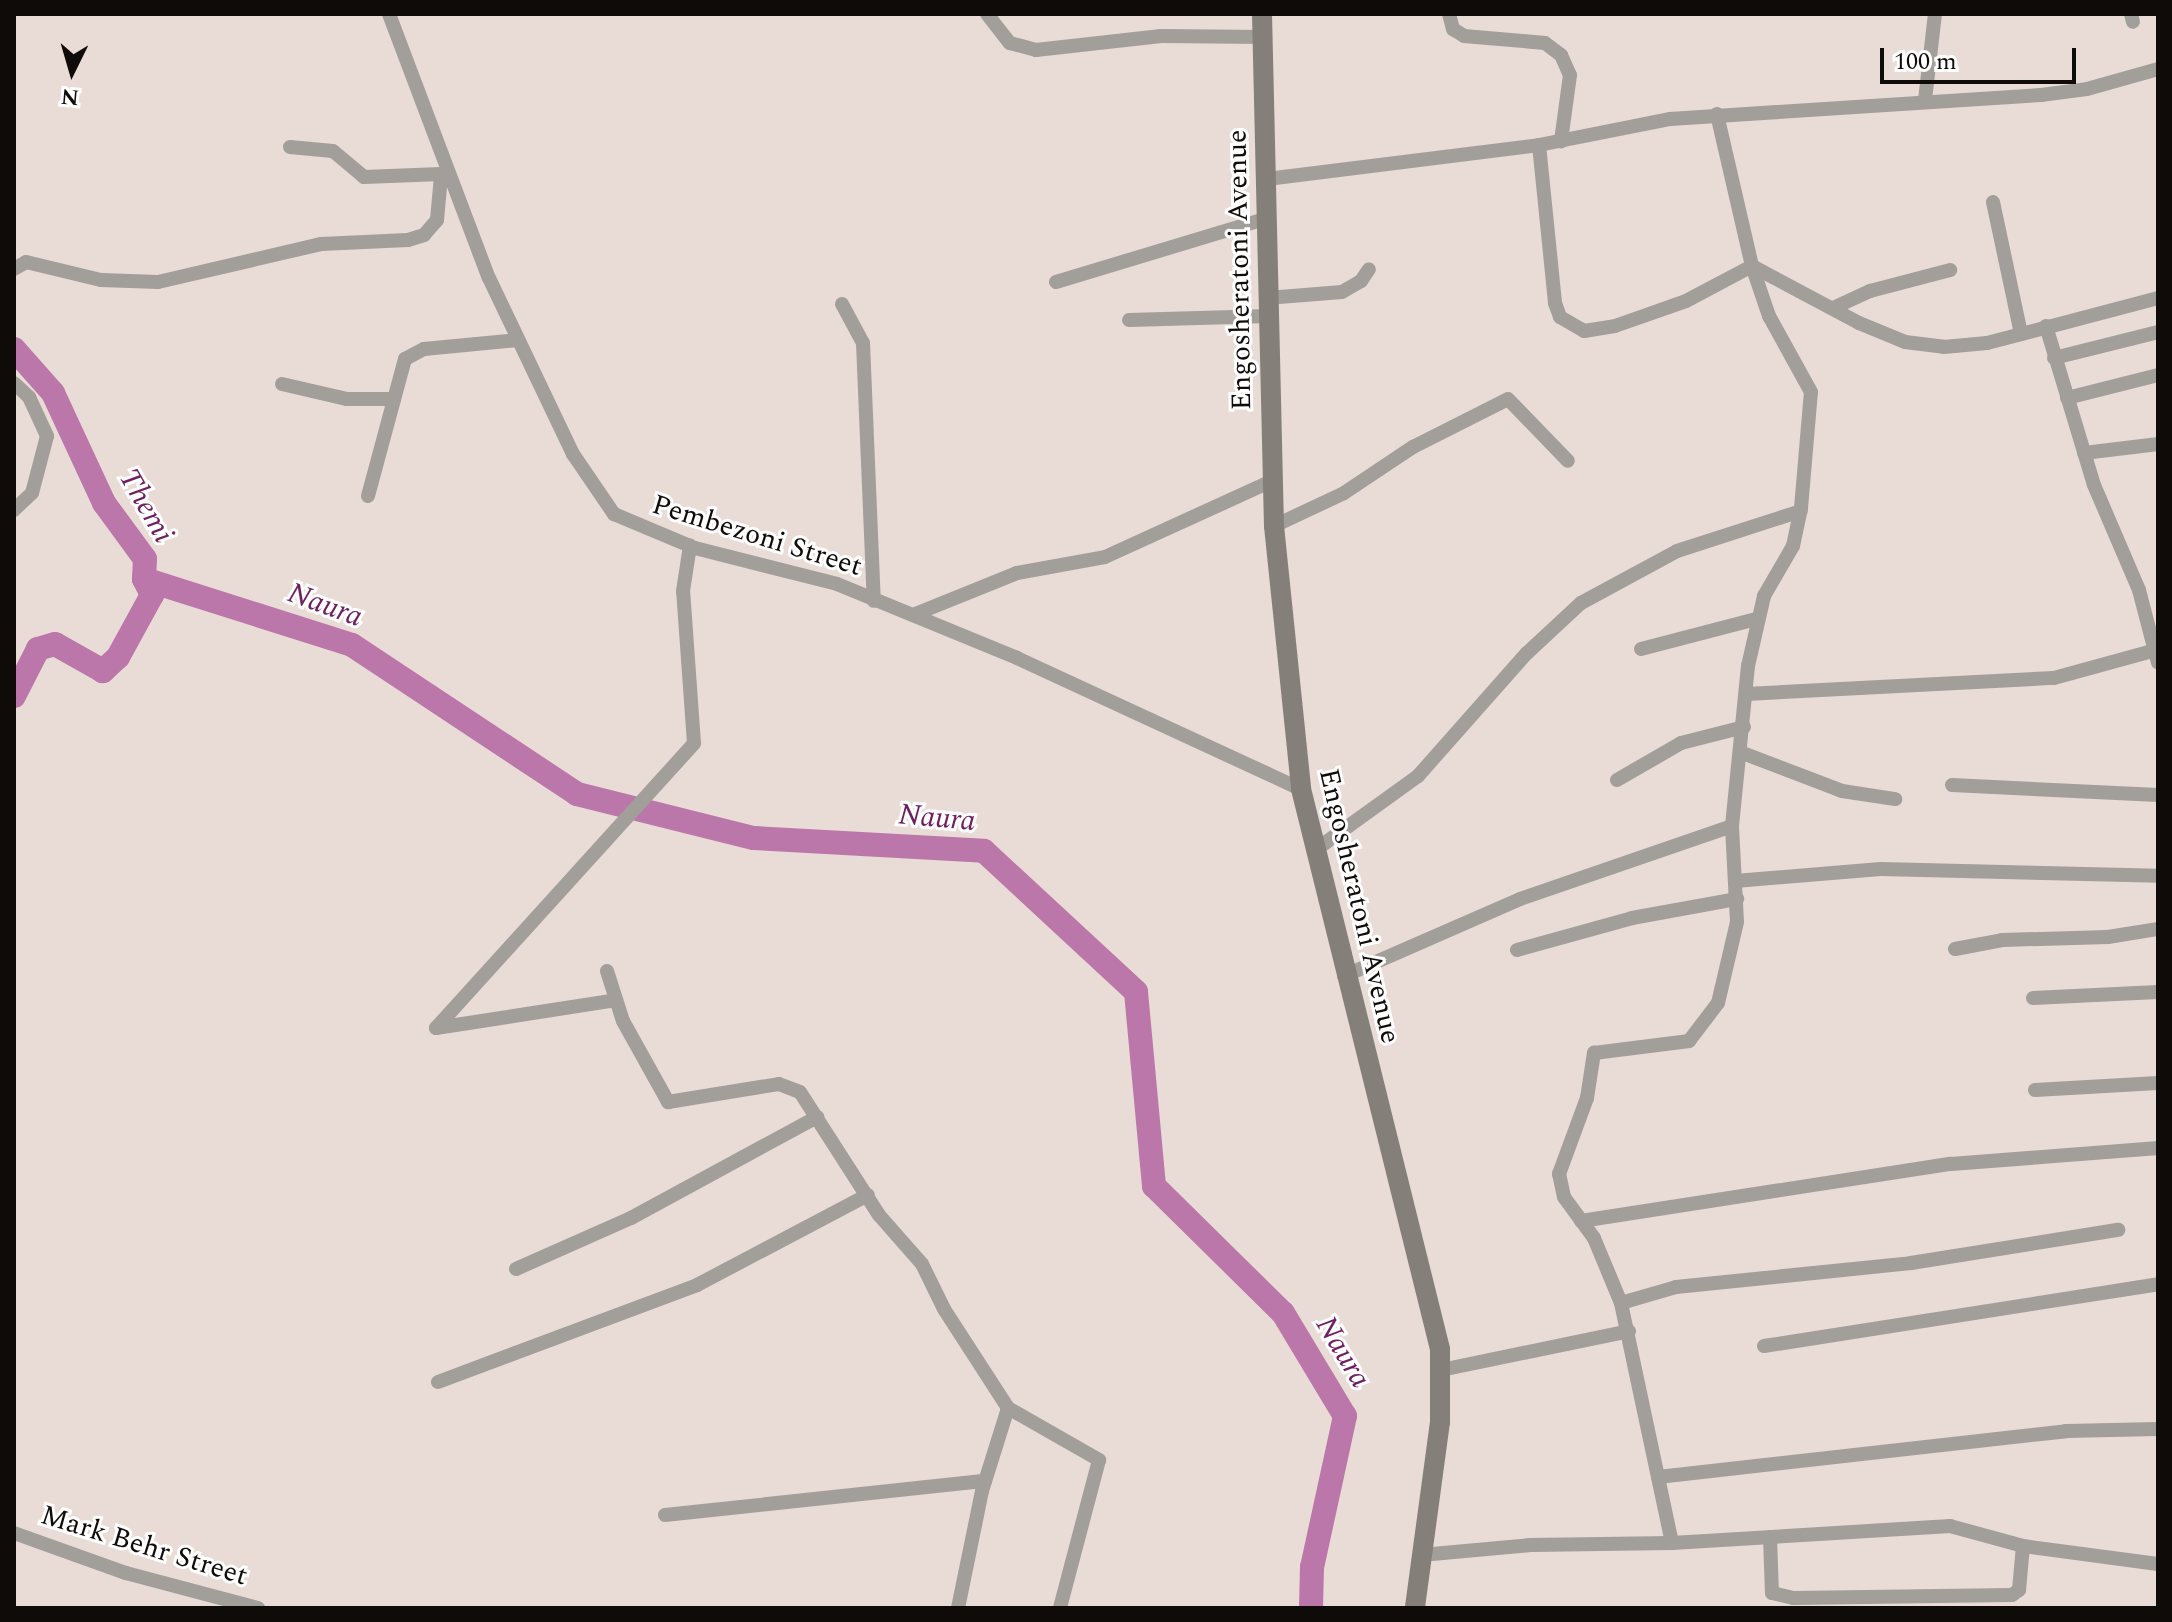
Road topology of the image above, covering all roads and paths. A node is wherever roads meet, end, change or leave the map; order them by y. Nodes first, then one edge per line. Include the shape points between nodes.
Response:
1 (389, 14) edge
2 (987, 14) edge
3 (1262, 14) edge
4 (1449, 14) edge
5 (1935, 14) edge
6 (1263, 37) junction
7 (2158, 69) edge
8 (1925, 100) junction
9 (1717, 114) junction
10 (1561, 141) junction
11 (1539, 145) junction
12 (290, 147) dead end
13 (441, 169) junction
14 (1267, 179) junction
15 (1993, 202) dead end
16 (1268, 218) junction
17 (1752, 266) junction
18 (14, 269) edge
19 (1369, 269) dead end
20 (1950, 270) dead end
21 (1056, 282) dead end
22 (2158, 298) edge
23 (842, 304) dead end
24 (1268, 307) junction
25 (1833, 308) junction
26 (1129, 320) dead end
27 (2046, 326) junction
28 (2158, 332) edge
29 (2021, 334) junction
30 (518, 340) junction
31 (2054, 358) junction
32 (2158, 375) edge
33 (14, 383) edge
34 (282, 384) dead end
35 (2067, 398) junction
36 (394, 399) junction
37 (2158, 444) edge
38 (2084, 453) junction
39 (1568, 461) dead end
40 (1272, 481) junction
41 (368, 496) dead end
42 (14, 510) edge
43 (1801, 511) junction
44 (1274, 526) junction
45 (690, 546) junction
46 (874, 601) junction
47 (913, 615) junction
48 (1756, 619) junction
49 (1641, 649) dead end
50 (2155, 657) edge
51 (1746, 694) junction
52 (1744, 727) junction
53 (1740, 752) junction
54 (1617, 780) dead end
55 (1952, 785) dead end
56 (1301, 789) junction
57 (2158, 795) edge
58 (1895, 799) dead end
59 (1732, 826) junction
60 (1314, 851) junction
61 (2158, 876) edge
62 (1735, 881) junction
63 (1737, 899) junction
64 (2158, 929) edge
65 (1955, 949) dead end
66 (1517, 950) dead end
67 (607, 971) dead end
68 (1344, 976) junction
69 (2158, 992) edge
70 (2033, 998) dead end
71 (616, 1000) junction
72 (2158, 1083) edge
73 (2035, 1090) dead end
74 (817, 1117) junction
75 (2158, 1148) edge
76 (868, 1195) junction
77 (1581, 1221) junction
78 (2118, 1230) dead end
79 (516, 1269) dead end
80 (2158, 1284) edge
81 (1621, 1303) junction
82 (1629, 1331) junction
83 (1764, 1346) dead end
84 (1441, 1370) junction
85 (438, 1382) dead end
86 (1008, 1408) junction
87 (2158, 1429) edge
88 (1658, 1477) junction
89 (985, 1481) junction
90 (665, 1515) dead end
91 (14, 1533) edge
92 (1770, 1537) junction
93 (1672, 1543) junction
94 (2023, 1546) junction
95 (1421, 1555) junction
96 (2158, 1564) edge
97 (258, 1608) edge
98 (958, 1608) edge
99 (1060, 1608) edge
100 (1415, 1608) edge

1 - 13 street, Pembezoni Street
2 - 6 street via 1010,43 1036,50 1161,36
3 - 6 street, Engosheratoni Avenue
4 - 10 street via 1453,29 1464,36 1545,43 1561,55 1570,75
5 - 8 street
6 - 14 street, Engosheratoni Avenue
7 - 8 street via 2087,89
8 - 9 street
9 - 10 street
9 - 17 street
10 - 11 street
11 - 14 street
11 - 17 street via 1555,303 1569,325 1584,331 1615,326 1686,301
12 - 13 street via 333,151 364,177
13 - 18 street via 443,202 437,220 424,235 408,240 308,246 158,282 101,280 26,262
13 - 30 street, Pembezoni Street
14 - 16 street, Engosheratoni Avenue
15 - 29 street
16 - 21 street
16 - 24 street, Engosheratoni Avenue
17 - 25 street
17 - 43 street via 1769,316 1811,392
19 - 24 street via 1342,292
20 - 25 street via 1870,291
22 - 27 street
23 - 46 street via 863,343
24 - 26 street
24 - 40 street, Engosheratoni Avenue
25 - 29 street via 1905,342 1944,347
27 - 29 street
27 - 31 street
28 - 31 street
30 - 36 street via 413,353 400,370
30 - 45 street, Pembezoni Street via 600,497 626,521
31 - 35 street
32 - 35 street
33 - 42 street via 29,397 47,436 32,493
34 - 36 street via 347,399
35 - 38 street
36 - 41 street
37 - 38 street
38 - 50 street via 2139,590
39 - 44 street via 1508,399 1413,447 1344,493
40 - 44 street, Engosheratoni Avenue
40 - 47 street via 1105,557 1017,573
43 - 48 street via 1793,546
43 - 60 street via 1677,551 1581,603 1519,661 1418,776
44 - 56 street, Engosheratoni Avenue
45 - 46 street, Pembezoni Street via 813,577
45 - 71 street via 683,591 694,743 436,1028
46 - 47 street, Pembezoni Street
47 - 56 street, Pembezoni Street
48 - 49 street
48 - 51 street
50 - 51 street via 2054,678
51 - 52 street
52 - 53 street
52 - 54 street via 1681,743
53 - 58 street via 1842,791
53 - 59 street
55 - 57 street
56 - 60 street, Engosheratoni Avenue
59 - 62 street
59 - 68 street via 1520,899
60 - 68 street, Engosheratoni Avenue
61 - 62 street via 1881,869
62 - 63 street
63 - 66 street via 1632,918
63 - 77 street via 1728,973 1703,1027 1689,1041 1673,1046 1594,1053 1587,1098 1559,1174 1564,1197
64 - 65 street via 2108,937 2002,940
67 - 71 street
68 - 84 street, Engosheratoni Avenue via 1428,1298
69 - 70 street
71 - 74 street via 647,1072 668,1102 779,1084 800,1092
72 - 73 street
74 - 76 street
74 - 79 street via 631,1218
75 - 77 street via 1951,1164
76 - 85 street via 697,1285
76 - 86 street via 922,1264 944,1309
77 - 81 street via 1608,1266
78 - 81 street via 1911,1263 1676,1287
80 - 83 street
81 - 82 street
82 - 84 street
82 - 88 street
84 - 95 street, Engosheratoni Avenue via 1440,1422
86 - 89 street
86 - 99 street via 1099,1460
87 - 88 street via 2066,1431
88 - 93 street
89 - 90 street
89 - 98 street
91 - 97 street, Mark Behr Street via 126,1573
92 - 93 street
92 - 94 street via 1950,1526
92 - 94 street via 1772,1593 1793,1598 2012,1595 2019,1590
93 - 95 street via 1531,1545
94 - 96 street
95 - 100 street, Engosheratoni Avenue

